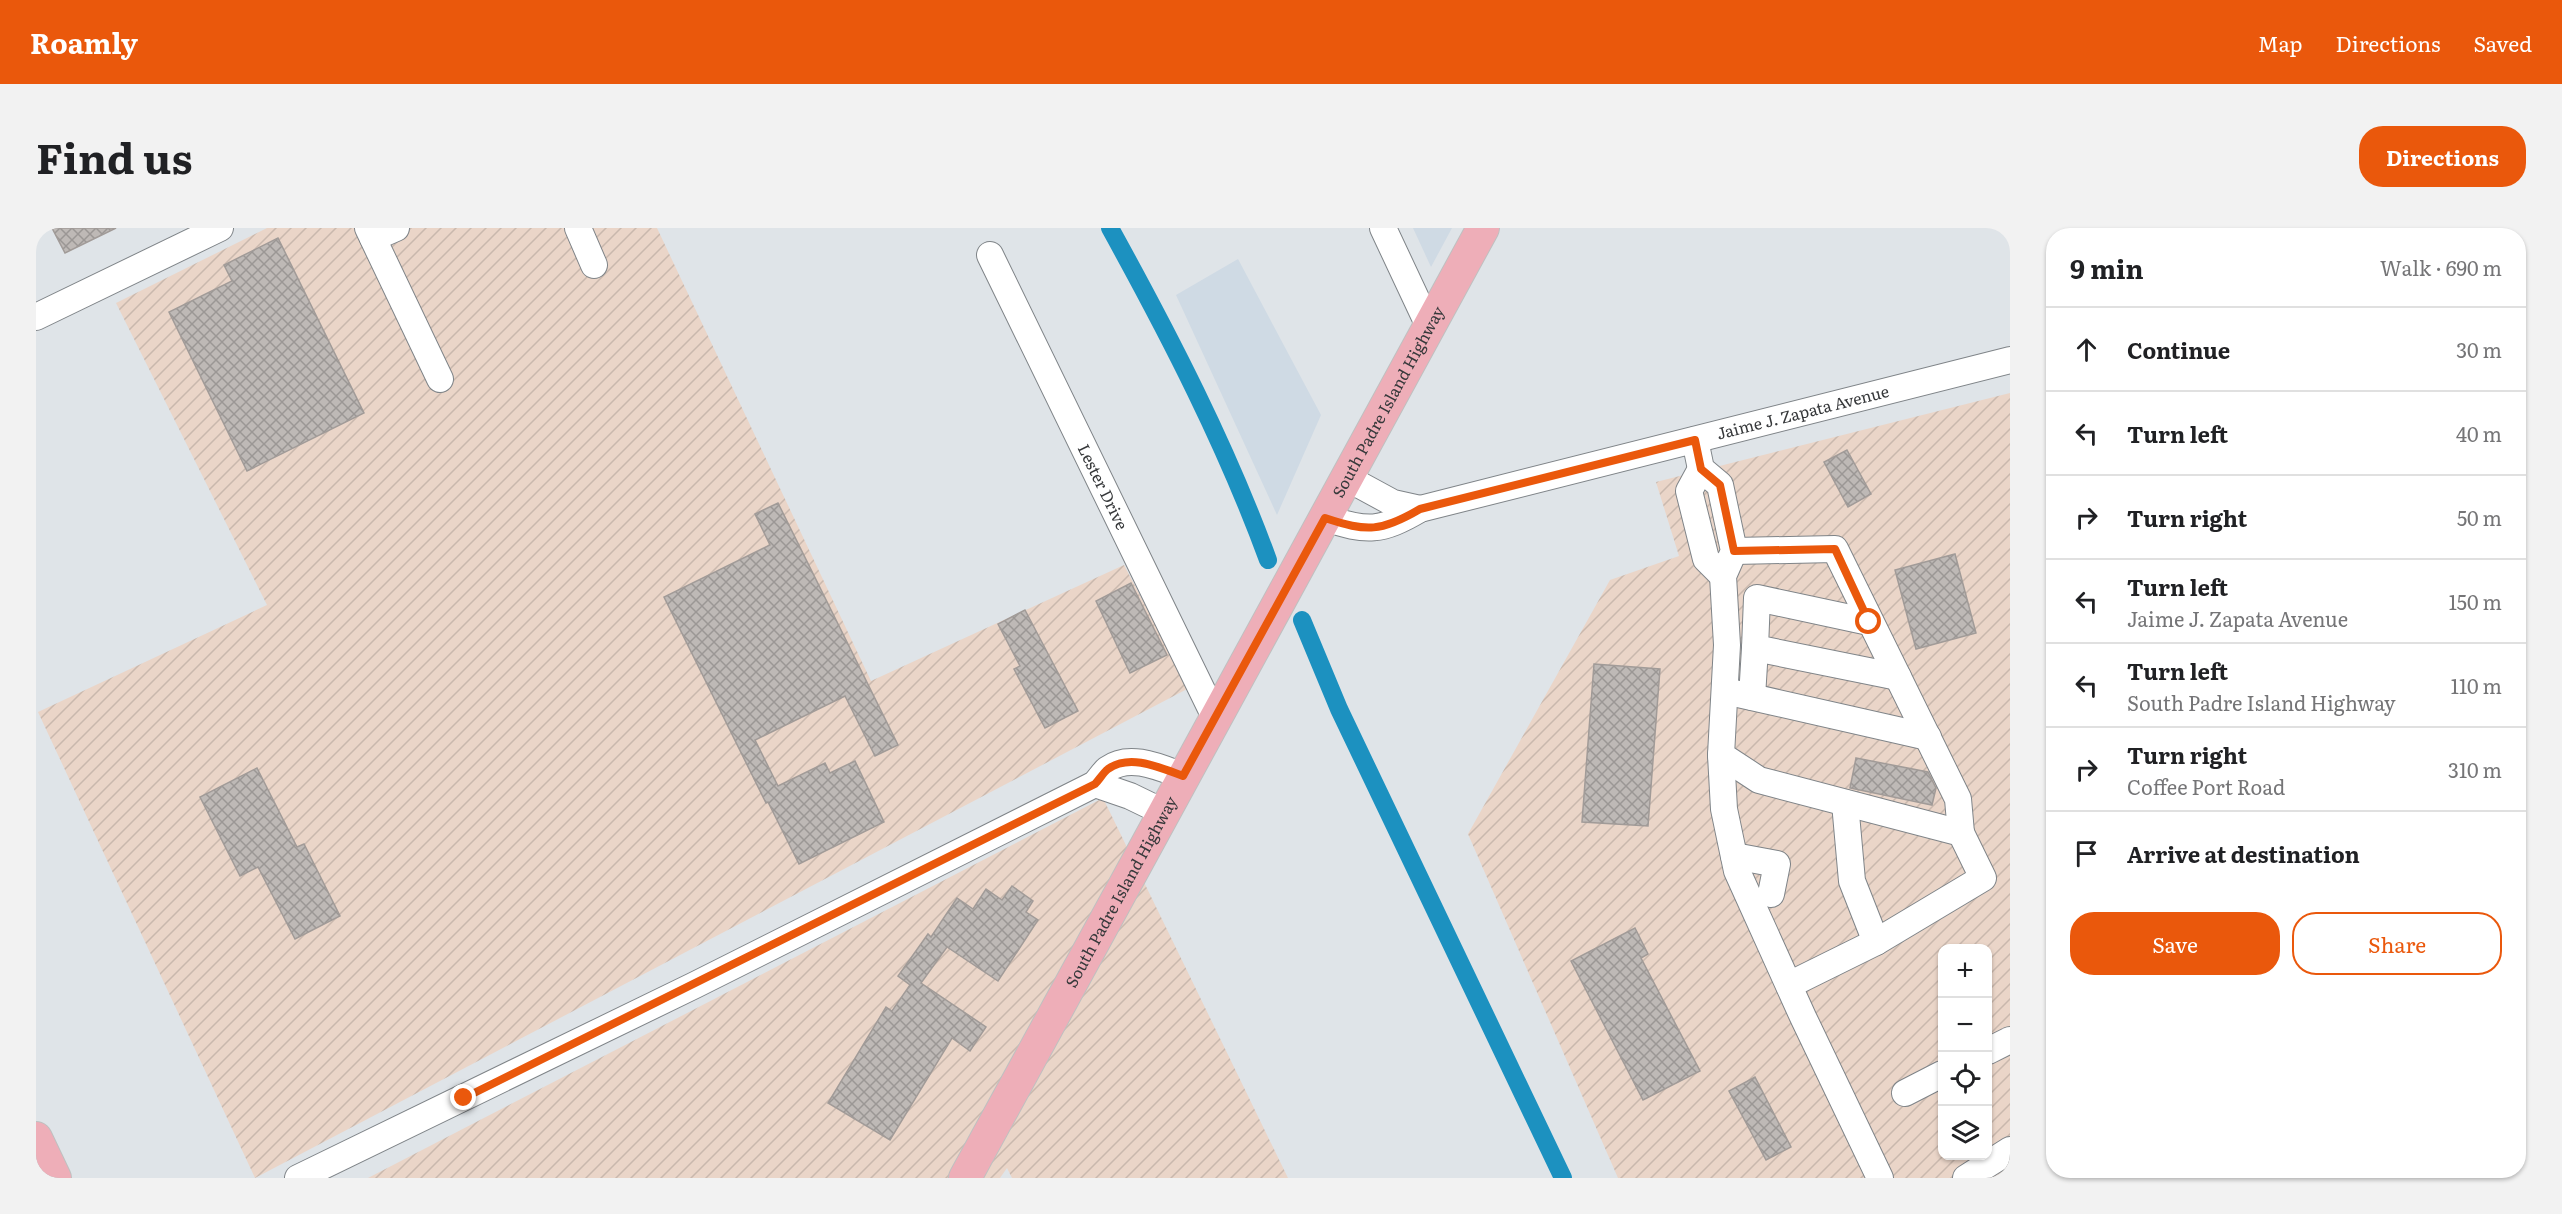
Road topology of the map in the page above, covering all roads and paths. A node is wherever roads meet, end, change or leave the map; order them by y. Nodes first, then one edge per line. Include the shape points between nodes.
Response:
1 (220, 228) edge
2 (578, 228) edge
3 (1383, 228) edge
4 (1483, 228) edge
5 (379, 231) edge
6 (990, 255) dead end
7 (594, 265) dead end
8 (36, 317) edge
9 (1429, 326) junction
10 (2010, 360) edge
11 (440, 379) dead end
12 (1695, 440) junction
13 (1701, 469) junction
14 (1347, 478) junction
15 (1420, 509) junction
16 (1325, 518) junction
17 (1734, 551) junction
18 (1723, 576) junction
19 (1869, 622) junction
20 (1755, 648) junction
21 (1898, 677) junction
22 (1725, 691) junction
23 (1752, 698) junction
24 (1216, 719) junction
25 (1928, 737) junction
26 (1721, 755) junction
27 (1183, 776) junction
28 (1095, 784) junction
29 (1845, 803) junction
30 (1164, 812) junction
31 (1961, 833) junction
32 (1734, 856) junction
33 (1772, 894) dead end
34 (1876, 942) junction
35 (1789, 985) junction
36 (2010, 1040) edge
37 (1992, 1049) edge
38 (1938, 1076) edge
39 (1905, 1093) dead end
40 (36, 1138) edge
41 (2010, 1150) edge
42 (55, 1178) edge
43 (298, 1178) edge
44 (965, 1178) edge
45 (1880, 1178) edge
46 (1966, 1178) edge

1 - 8 street
2 - 7 street
3 - 9 street
4 - 9 main road, South Padre Island Highway
5 - 11 street
6 - 24 street, Lester Drive
9 - 14 main road, South Padre Island Highway
10 - 12 street, Jaime J. Zapata Avenue
12 - 13 street
12 - 15 street, Jaime J. Zapata Avenue
13 - 17 street via 1720,485
13 - 18 street via 1689,491 1706,559
14 - 15 street, Jaime J. Zapata Avenue via 1394,503
14 - 16 main road, South Padre Island Highway
15 - 16 street, Jaime J. Zapata Avenue via 1395,524 1360,529
16 - 24 main road, South Padre Island Highway
17 - 18 street
17 - 19 street via 1835,549
18 - 22 street
19 - 20 street via 1757,598
19 - 21 street
20 - 21 street
20 - 23 street
21 - 25 street
22 - 23 street
22 - 26 street
23 - 25 street
24 - 27 main road, South Padre Island Highway
25 - 31 street via 1958,799
26 - 29 street via 1758,780
26 - 32 street via 1724,809
27 - 28 street via 1149,763 1130,763 1108,769
27 - 30 main road, South Padre Island Highway
28 - 30 street
28 - 43 street
29 - 31 street
29 - 34 street via 1852,881
30 - 44 main road, South Padre Island Highway
31 - 34 street via 1983,878
32 - 33 street via 1777,864
32 - 35 street via 1737,871
34 - 35 street
35 - 45 street
36 - 37 street
38 - 39 street
40 - 42 main road
41 - 46 street

